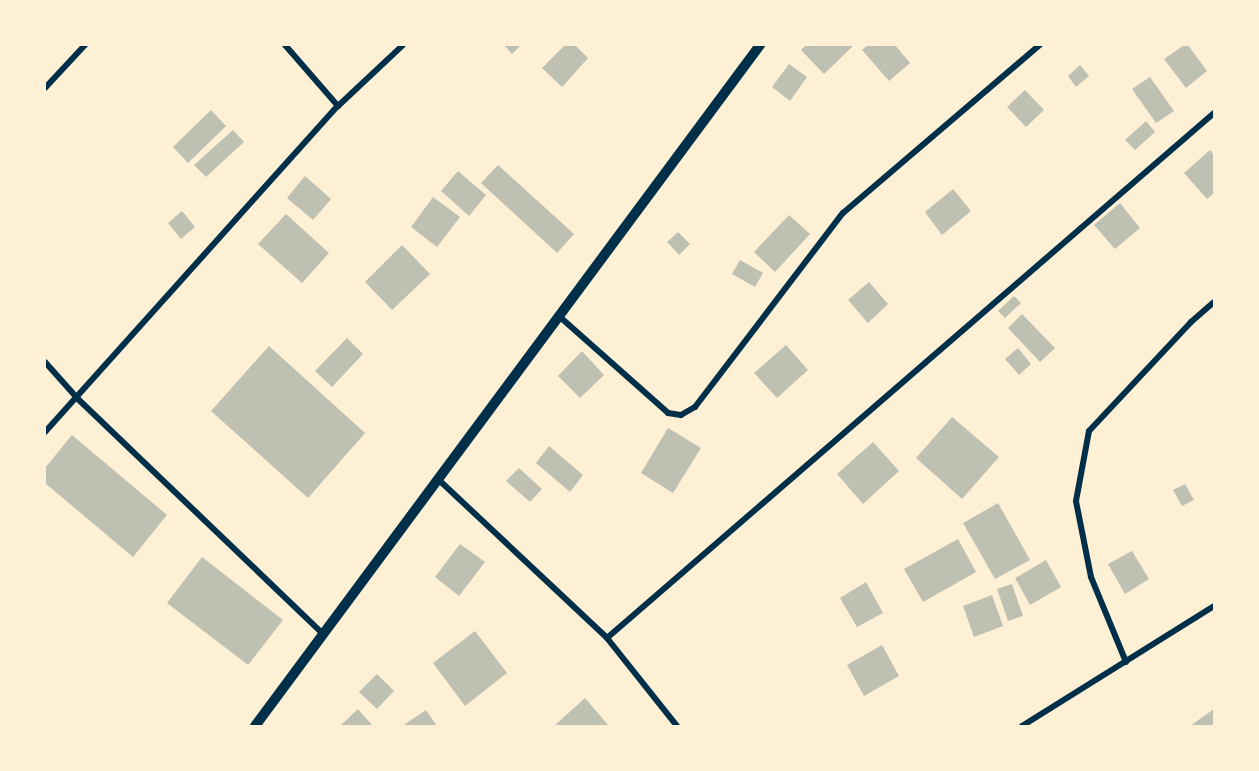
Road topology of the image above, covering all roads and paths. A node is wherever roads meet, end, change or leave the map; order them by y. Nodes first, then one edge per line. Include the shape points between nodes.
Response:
1 (85, 45) edge
2 (285, 45) edge
3 (403, 45) edge
4 (760, 45) edge
5 (1040, 45) edge
6 (45, 88) edge
7 (338, 106) junction
8 (1214, 113) edge
9 (1214, 302) edge
10 (560, 318) junction
11 (45, 362) edge
12 (78, 399) junction
13 (45, 432) edge
14 (440, 481) junction
15 (1214, 606) edge
16 (323, 634) junction
17 (607, 638) junction
18 (1126, 662) junction
19 (255, 726) edge
20 (678, 726) edge
21 (1022, 726) edge

1 - 6 street
2 - 7 street
3 - 7 street
4 - 10 street
5 - 10 street via 843,213 695,407 681,415 668,413
7 - 12 street
8 - 17 street
9 - 18 street via 1089,431 1076,501 1091,577
10 - 14 street
11 - 12 street
12 - 13 street
12 - 16 street
14 - 16 street
14 - 17 street
15 - 18 street
16 - 19 street
17 - 20 street
18 - 21 street

